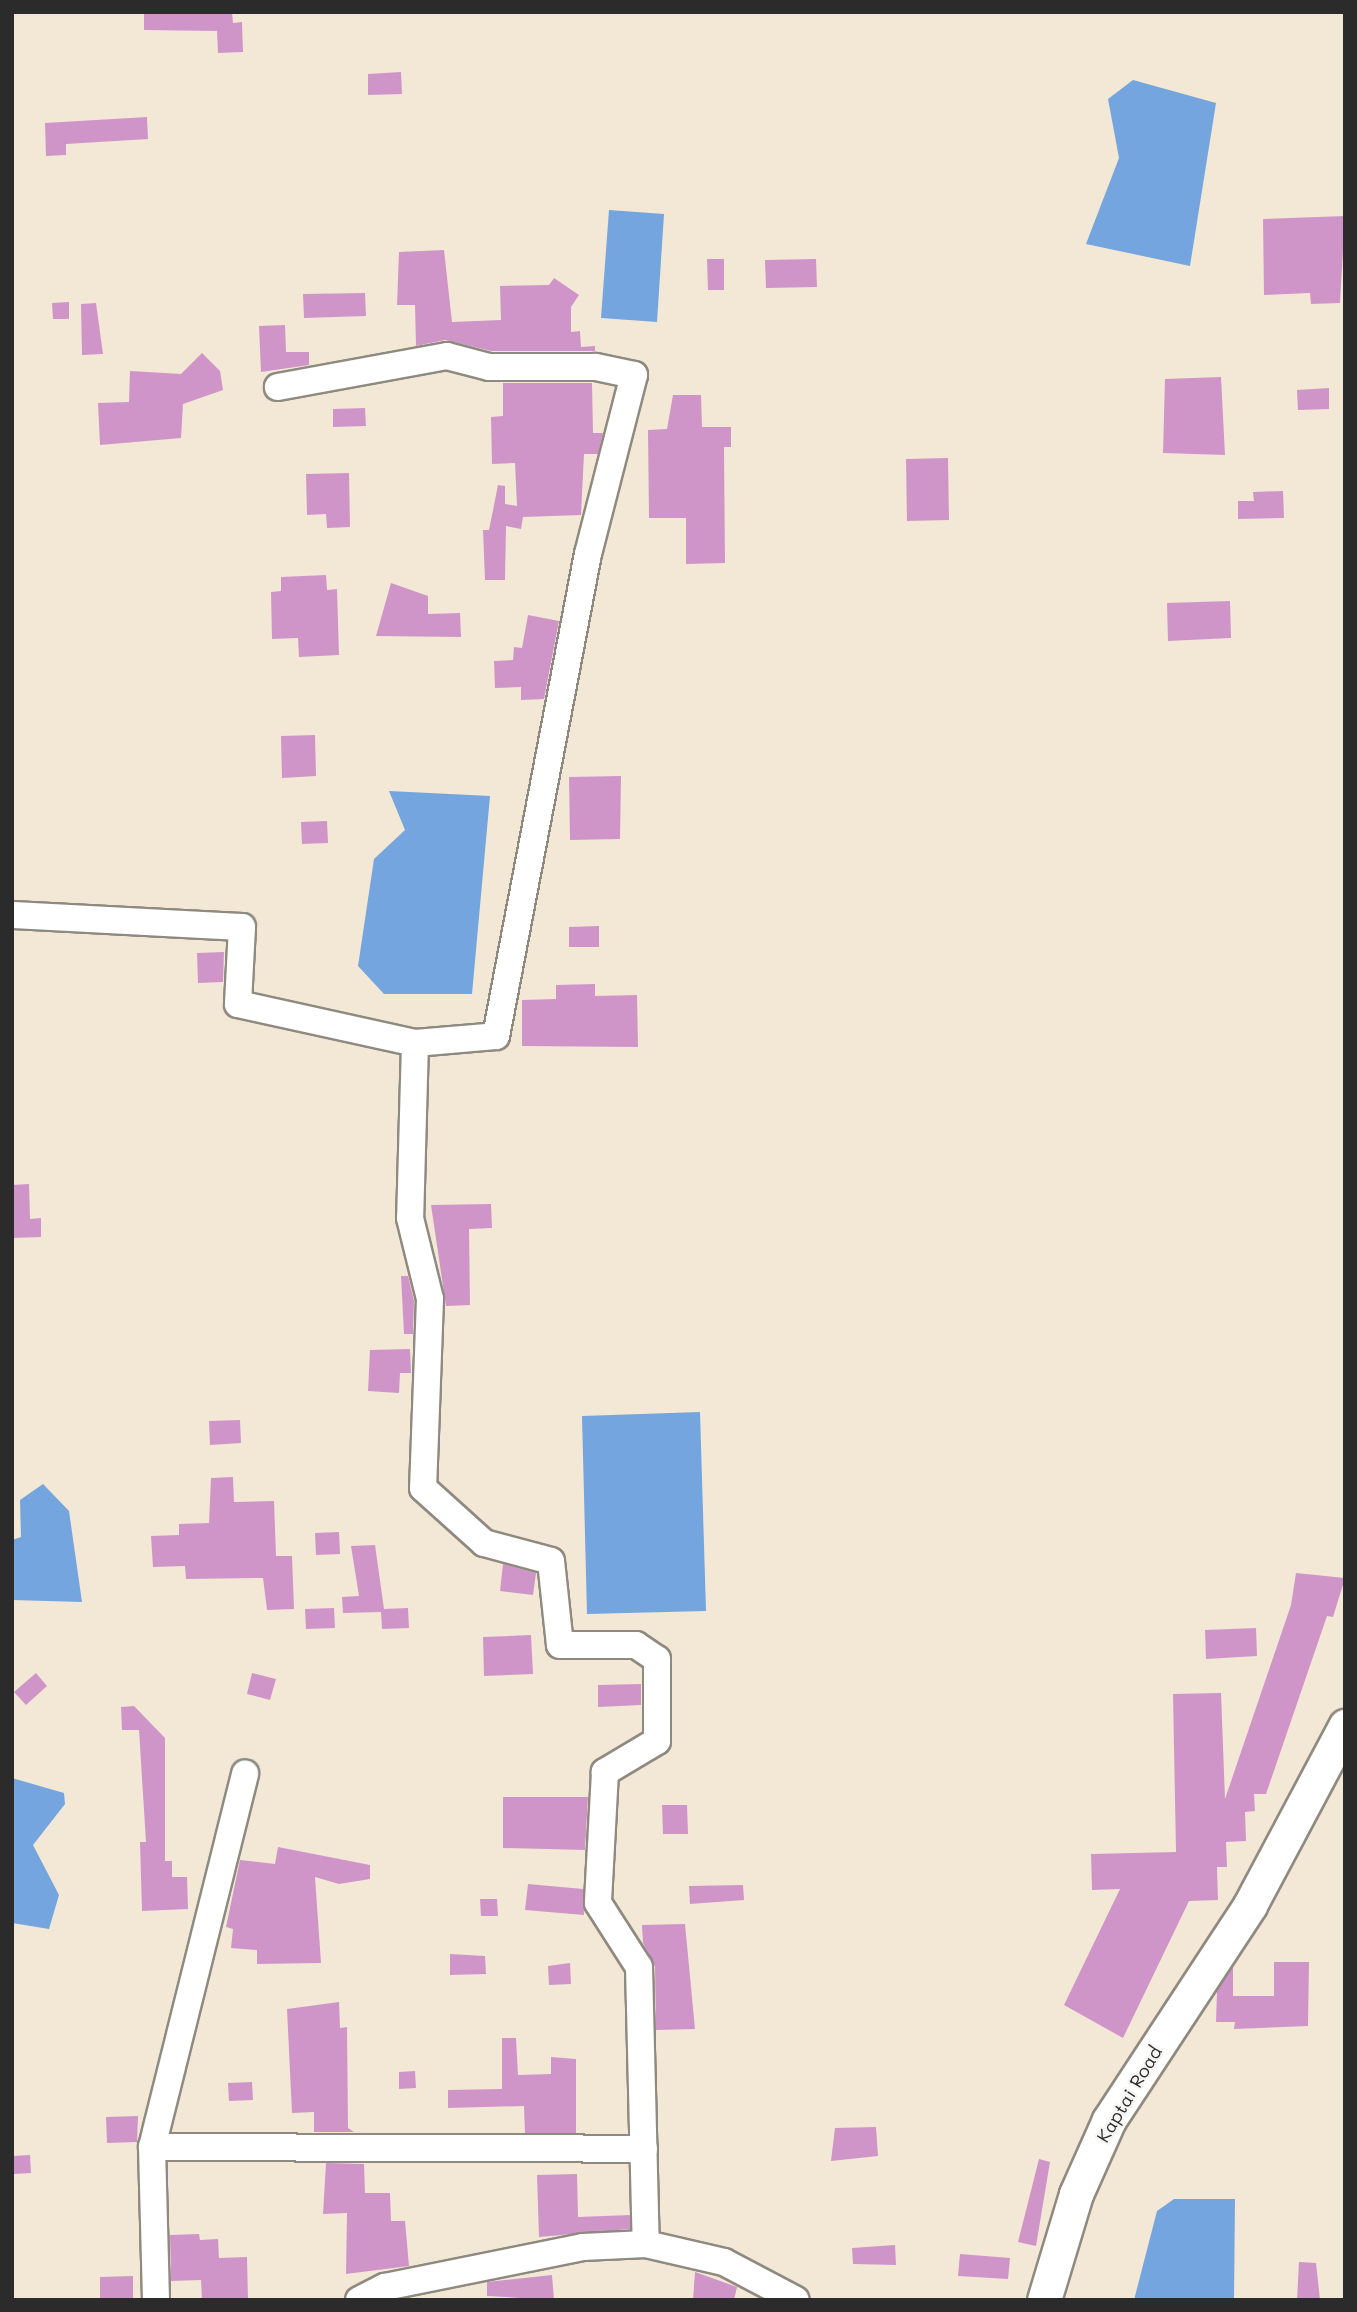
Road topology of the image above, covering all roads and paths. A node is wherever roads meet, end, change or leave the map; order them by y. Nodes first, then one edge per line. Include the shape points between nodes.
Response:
1 (278, 387) dead end
2 (12, 915) edge
3 (415, 1043) junction
4 (1345, 1726) edge
5 (245, 1773) dead end
6 (152, 2147) junction
7 (644, 2149) junction
8 (646, 2244) junction
9 (156, 2300) edge
10 (359, 2300) edge
11 (796, 2300) edge
12 (1044, 2300) edge

1 - 3 street via 447,356 489,368 595,367 634,375 588,554 496,1036
2 - 3 street via 242,927 238,1004
3 - 7 street via 410,1219 430,1299 423,1488 484,1543 551,1561 560,1645 636,1645 657,1659 657,1741 605,1772 598,1903 639,1967
4 - 12 main road, Kaptai Road via 1250,1905 1109,2120 1076,2194
5 - 6 street
6 - 7 street
6 - 9 street
7 - 8 street
8 - 10 street via 583,2247 386,2287
8 - 11 street via 724,2262

